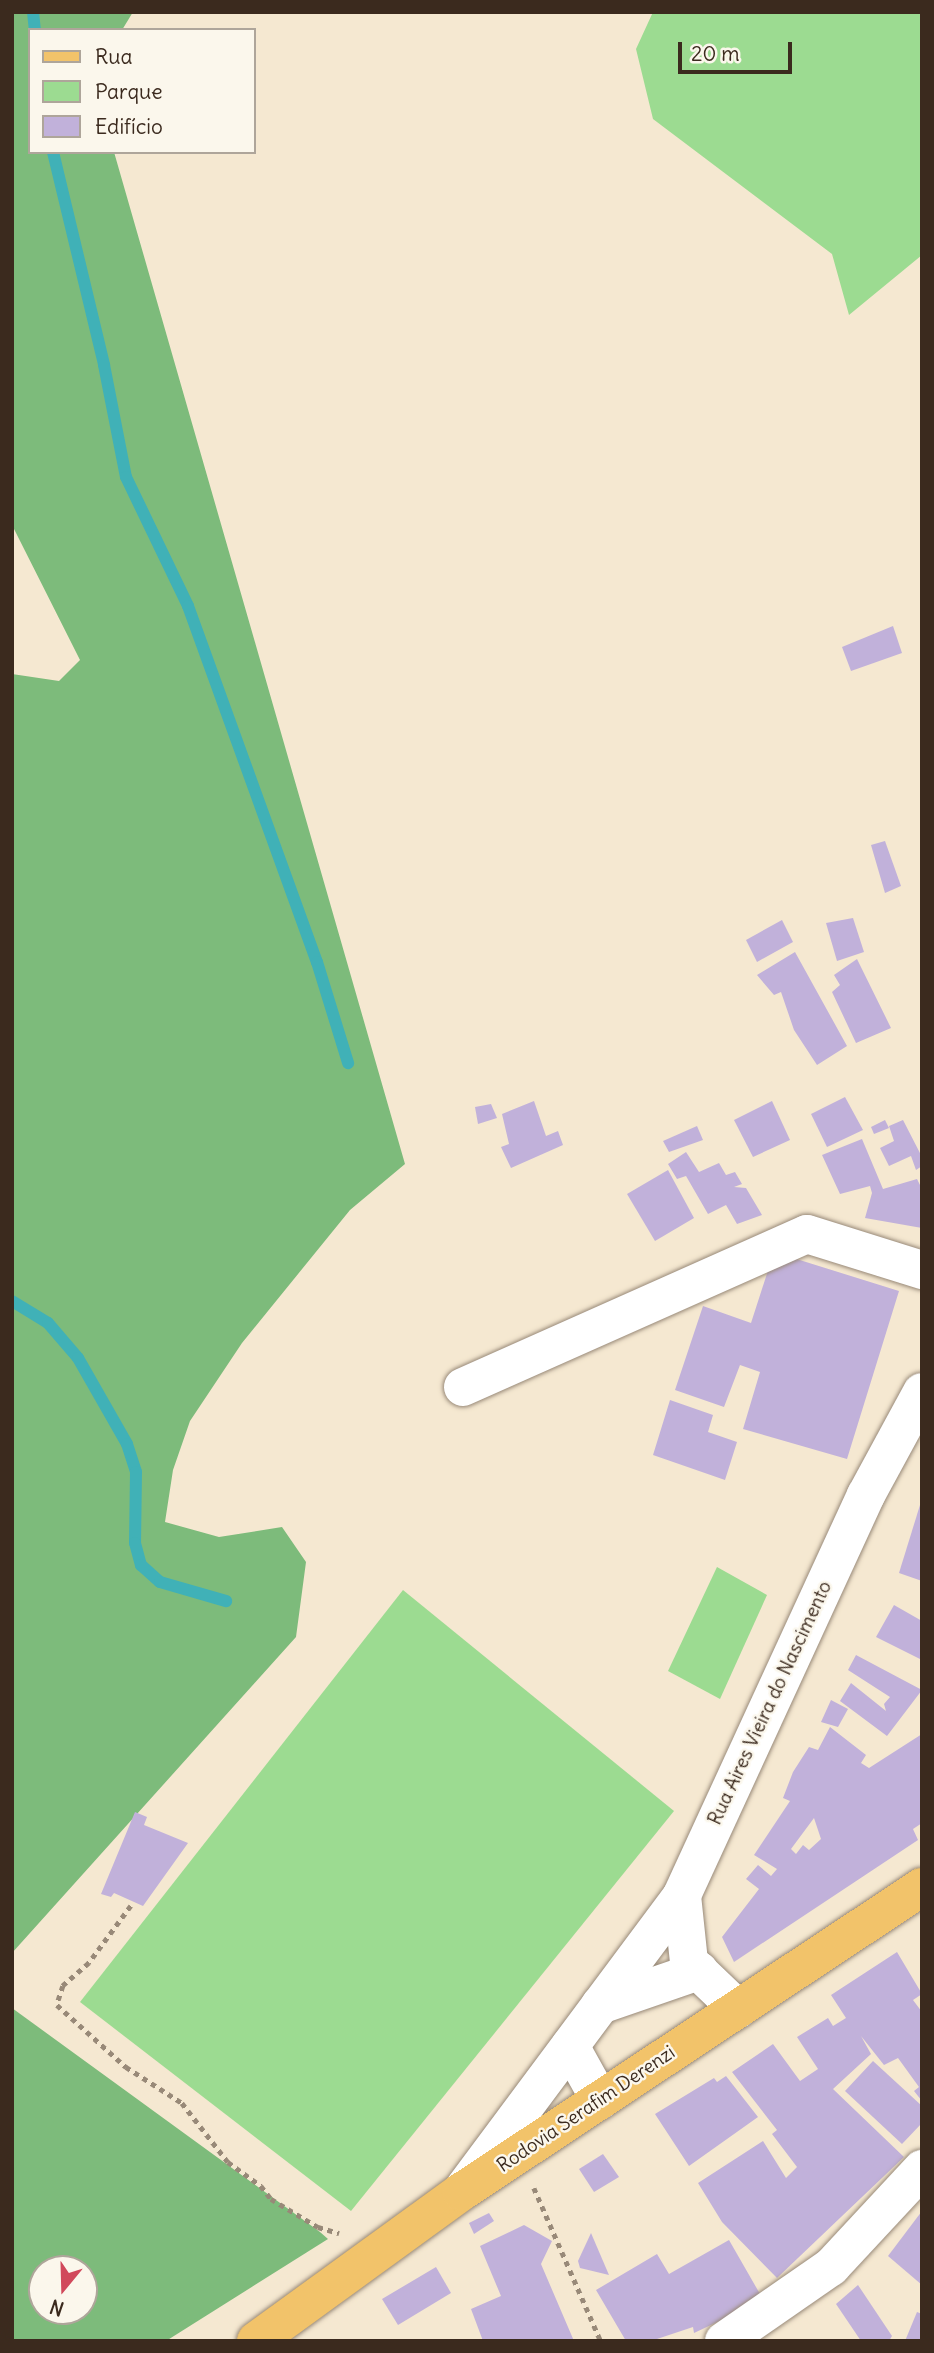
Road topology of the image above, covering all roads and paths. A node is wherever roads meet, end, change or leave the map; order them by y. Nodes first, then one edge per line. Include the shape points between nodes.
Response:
1 (922, 1270) edge
2 (463, 1387) dead end
3 (922, 1392) edge
4 (922, 1887) edge
5 (682, 1895) junction
6 (131, 1906) dead end
7 (699, 1971) junction
8 (600, 2005) junction
9 (738, 2008) junction
10 (570, 2046) junction
11 (600, 2100) junction
12 (519, 2154) junction
13 (922, 2169) edge
14 (461, 2192) junction
15 (375, 2255) junction
16 (256, 2341) edge
17 (601, 2341) edge
18 (724, 2341) edge

1 - 2 street via 807,1234
3 - 5 street, Rua Aires Vieira do Nascimento via 866,1495
4 - 9 main road, Rodovia Serafim Derenzi
5 - 7 street via 689,1962
5 - 8 street, Rua Aires Vieira do Nascimento
6 - 15 path via 89,1963 63,1986 57,2005 126,2067 181,2103 228,2162 271,2199
7 - 8 street
7 - 9 street
8 - 10 street, Rua Aires Vieira do Nascimento
9 - 11 main road, Rodovia Serafim Derenzi
10 - 11 street
10 - 14 street, Rua Aires Vieira do Nascimento
11 - 12 main road, Rodovia Serafim Derenzi
12 - 14 main road, Rodovia Serafim Derenzi
12 - 17 path
13 - 18 street via 831,2267
14 - 15 main road, Rodovia Serafim Derenzi
15 - 16 main road, Rodovia Serafim Derenzi

